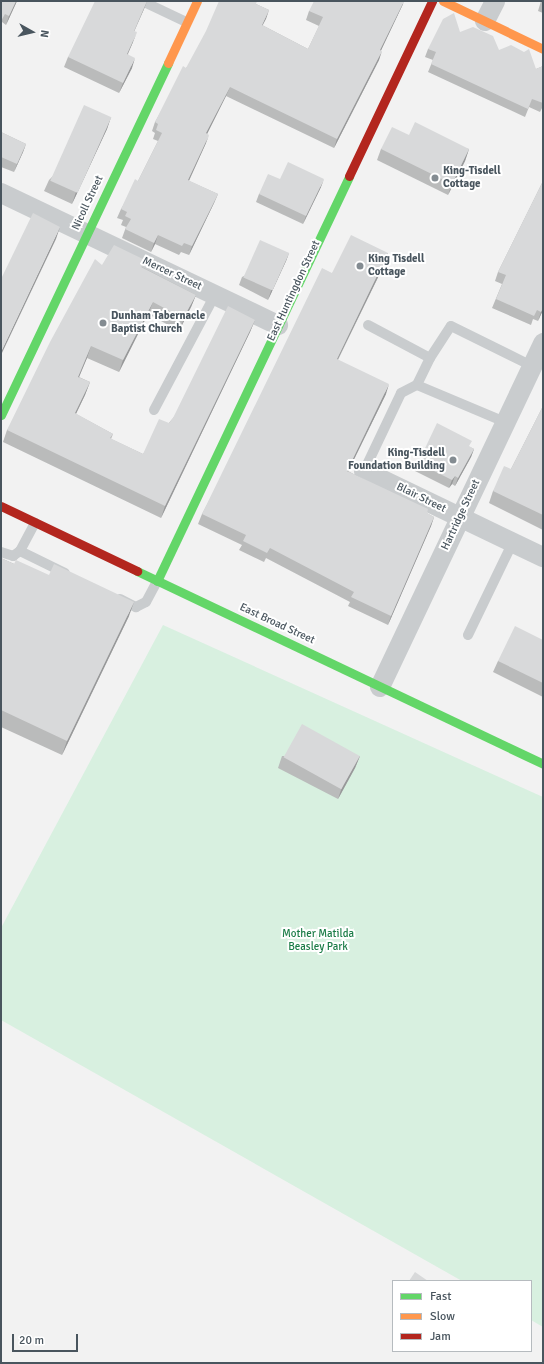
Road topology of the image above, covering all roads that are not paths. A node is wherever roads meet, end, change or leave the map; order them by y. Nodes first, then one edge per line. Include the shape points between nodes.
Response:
1 (142, 1) edge
2 (197, 1) edge
3 (432, 1) edge
4 (443, 1) edge
5 (495, 1) edge
6 (186, 22) junction
7 (485, 22) junction
8 (543, 49) edge
9 (2, 196) edge
10 (86, 234) junction
11 (215, 295) junction
12 (278, 325) junction
13 (368, 325) dead end
14 (543, 343) edge
15 (430, 358) junction
16 (532, 366) junction
17 (417, 385) junction
18 (154, 410) dead end
19 (1, 415) edge
20 (505, 422) junction
21 (364, 471) joint
22 (1, 506) edge
23 (460, 517) junction
24 (35, 523) junction
25 (513, 542) junction
26 (20, 551) junction
27 (1, 552) edge
28 (543, 557) edge
29 (74, 577) edge
30 (157, 580) junction
31 (109, 594) edge
32 (468, 635) dead end
33 (380, 686) junction
34 (543, 764) edge

1 - 6 lane
2 - 6 street, Nicoll Street
3 - 12 street, East Huntingdon Street
4 - 7 street
5 - 7 street
6 - 10 street, Nicoll Street
7 - 8 street
9 - 10 street, Mercer Street
10 - 11 street, Mercer Street
10 - 19 street, Nicoll Street
11 - 12 street, Mercer Street
11 - 18 lane
12 - 30 street, East Huntingdon Street
13 - 15 lane
14 - 16 street, Hartridge Street
15 - 16 lane via 451,326
15 - 17 lane
16 - 20 street, Hartridge Street
17 - 20 lane
17 - 21 lane via 401,393
20 - 23 street, Hartridge Street
21 - 23 street, Blair Street
22 - 24 street, East Broad Street
23 - 25 street, Blair Street
23 - 33 street, Hartridge Street
24 - 26 lane
24 - 30 street, East Broad Street
25 - 28 street, Blair Street
25 - 32 lane
26 - 27 lane via 13,556
26 - 29 lane
30 - 31 lane via 146,602 136,607
30 - 33 street, East Broad Street
33 - 34 street, East Broad Street

